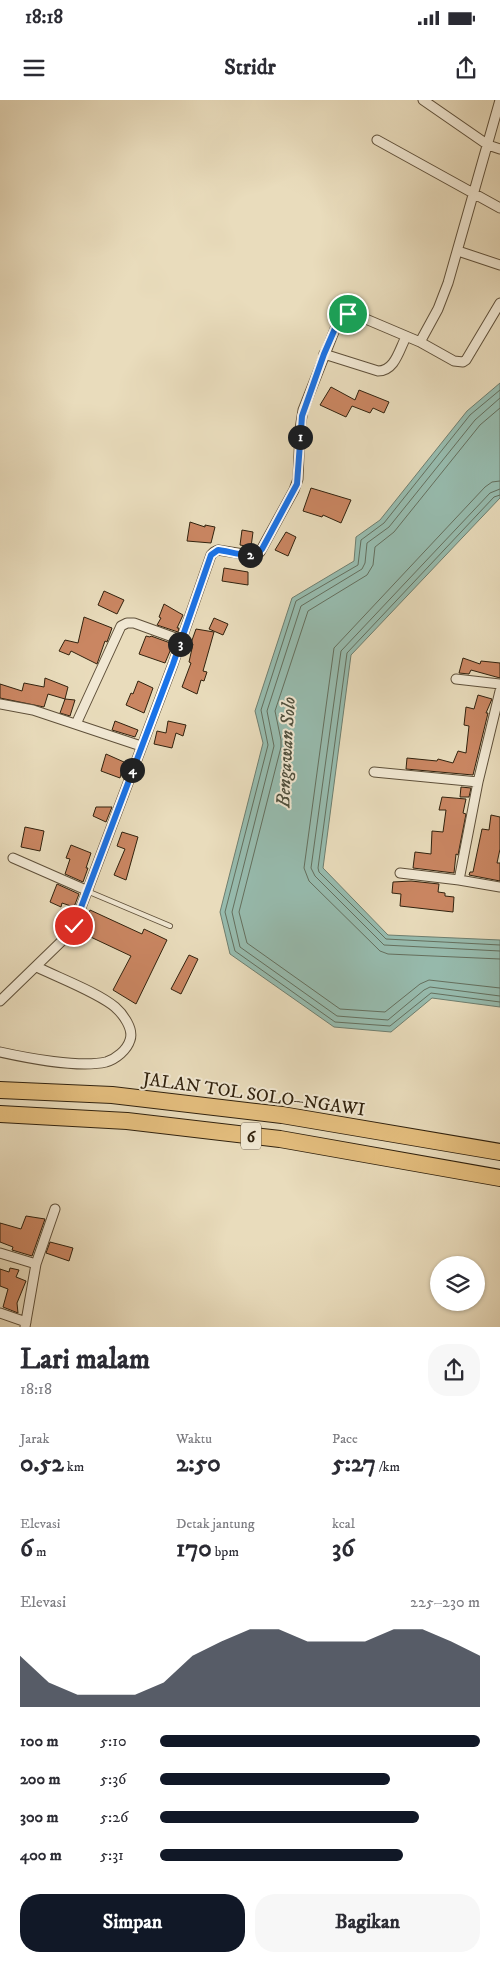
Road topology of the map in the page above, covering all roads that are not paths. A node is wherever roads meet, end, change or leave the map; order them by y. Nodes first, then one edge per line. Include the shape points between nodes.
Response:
1 (422, 100) edge
2 (500, 100) edge
3 (436, 104) edge
4 (377, 140) dead end
5 (488, 145) junction
6 (500, 149) edge
7 (474, 192) junction
8 (500, 208) edge
9 (458, 252) junction
10 (500, 265) edge
11 (500, 303) edge
12 (406, 337) junction
13 (420, 342) junction
14 (324, 354) junction
15 (181, 640) junction
16 (456, 679) dead end
17 (500, 684) edge
18 (500, 691) edge
19 (0, 704) edge
20 (76, 724) junction
21 (141, 746) junction
22 (374, 772) dead end
23 (478, 782) junction
24 (14, 858) dead end
25 (400, 873) dead end
26 (459, 880) junction
27 (500, 887) edge
28 (86, 890) junction
29 (170, 926) dead end
30 (37, 967) junction
31 (0, 1001) edge
32 (0, 1052) edge
33 (0, 1090) edge
34 (0, 1114) edge
35 (500, 1152) edge
36 (500, 1178) edge
37 (54, 1210) dead end
38 (0, 1253) edge
39 (36, 1264) junction
40 (0, 1313) edge
41 (25, 1324) edge

1 - 3 street
2 - 5 street
3 - 5 street
4 - 7 street
5 - 6 street
5 - 7 street
7 - 8 street
7 - 9 street
9 - 10 street
9 - 13 street via 438,309
11 - 13 street via 463,362 454,361
12 - 13 street
12 - 14 street via 392,366 383,371
12 - 14 street via 361,316 348,314 337,324
14 - 15 street via 303,410 297,484 260,552 250,555 218,550 211,555
15 - 20 street via 130,622 121,626
15 - 21 street
16 - 17 street
18 - 23 street
19 - 20 street via 33,710
20 - 21 street
21 - 28 street
22 - 23 street
23 - 26 street
24 - 28 street
25 - 26 street
26 - 27 street
28 - 29 lane
28 - 30 street via 70,932
30 - 31 street
30 - 32 street via 105,1000 128,1025 131,1039 120,1054 104,1062 40,1060
33 - 35 highway, JALAN TOL SOLO–NGAWI / 6 via 112,1095 282,1115
34 - 36 highway, 6 via 127,1120 271,1138
37 - 39 street
38 - 39 street
39 - 41 street
40 - 41 street

